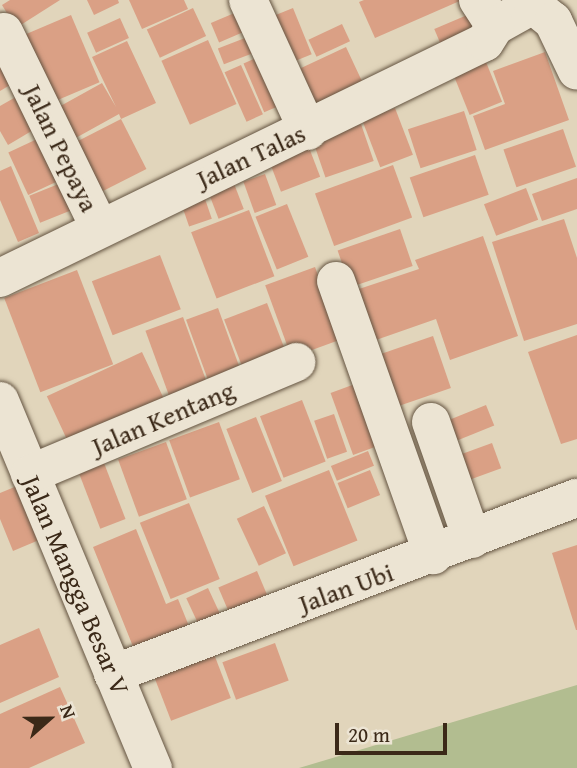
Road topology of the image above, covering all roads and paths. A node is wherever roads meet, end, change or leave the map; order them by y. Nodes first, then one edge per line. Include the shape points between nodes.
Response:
1 (248, 0) edge
2 (486, 13) edge
3 (4, 32) dead end
4 (577, 71) edge
5 (308, 131) junction
6 (99, 226) junction
7 (0, 278) edge
8 (336, 281) dead end
9 (296, 362) dead end
10 (0, 401) edge
11 (431, 422) dead end
12 (30, 474) junction
13 (577, 498) edge
14 (472, 539) junction
15 (433, 555) junction
16 (113, 674) junction
17 (153, 768) edge

1 - 5 street
2 - 4 street, Jalan Talas via 533,5 554,20
2 - 5 street, Jalan Talas via 485,42
3 - 6 street, Jalan Pepaya
5 - 6 street, Jalan Talas
6 - 7 street, Jalan Talas
8 - 15 street
9 - 12 street, Jalan Kentang
10 - 12 street, Jalan Mangga Besar V
11 - 14 street
12 - 16 street, Jalan Mangga Besar V
13 - 14 street, Jalan Ubi
14 - 15 street, Jalan Ubi
15 - 16 street, Jalan Ubi
16 - 17 street, Jalan Mangga Besar V

